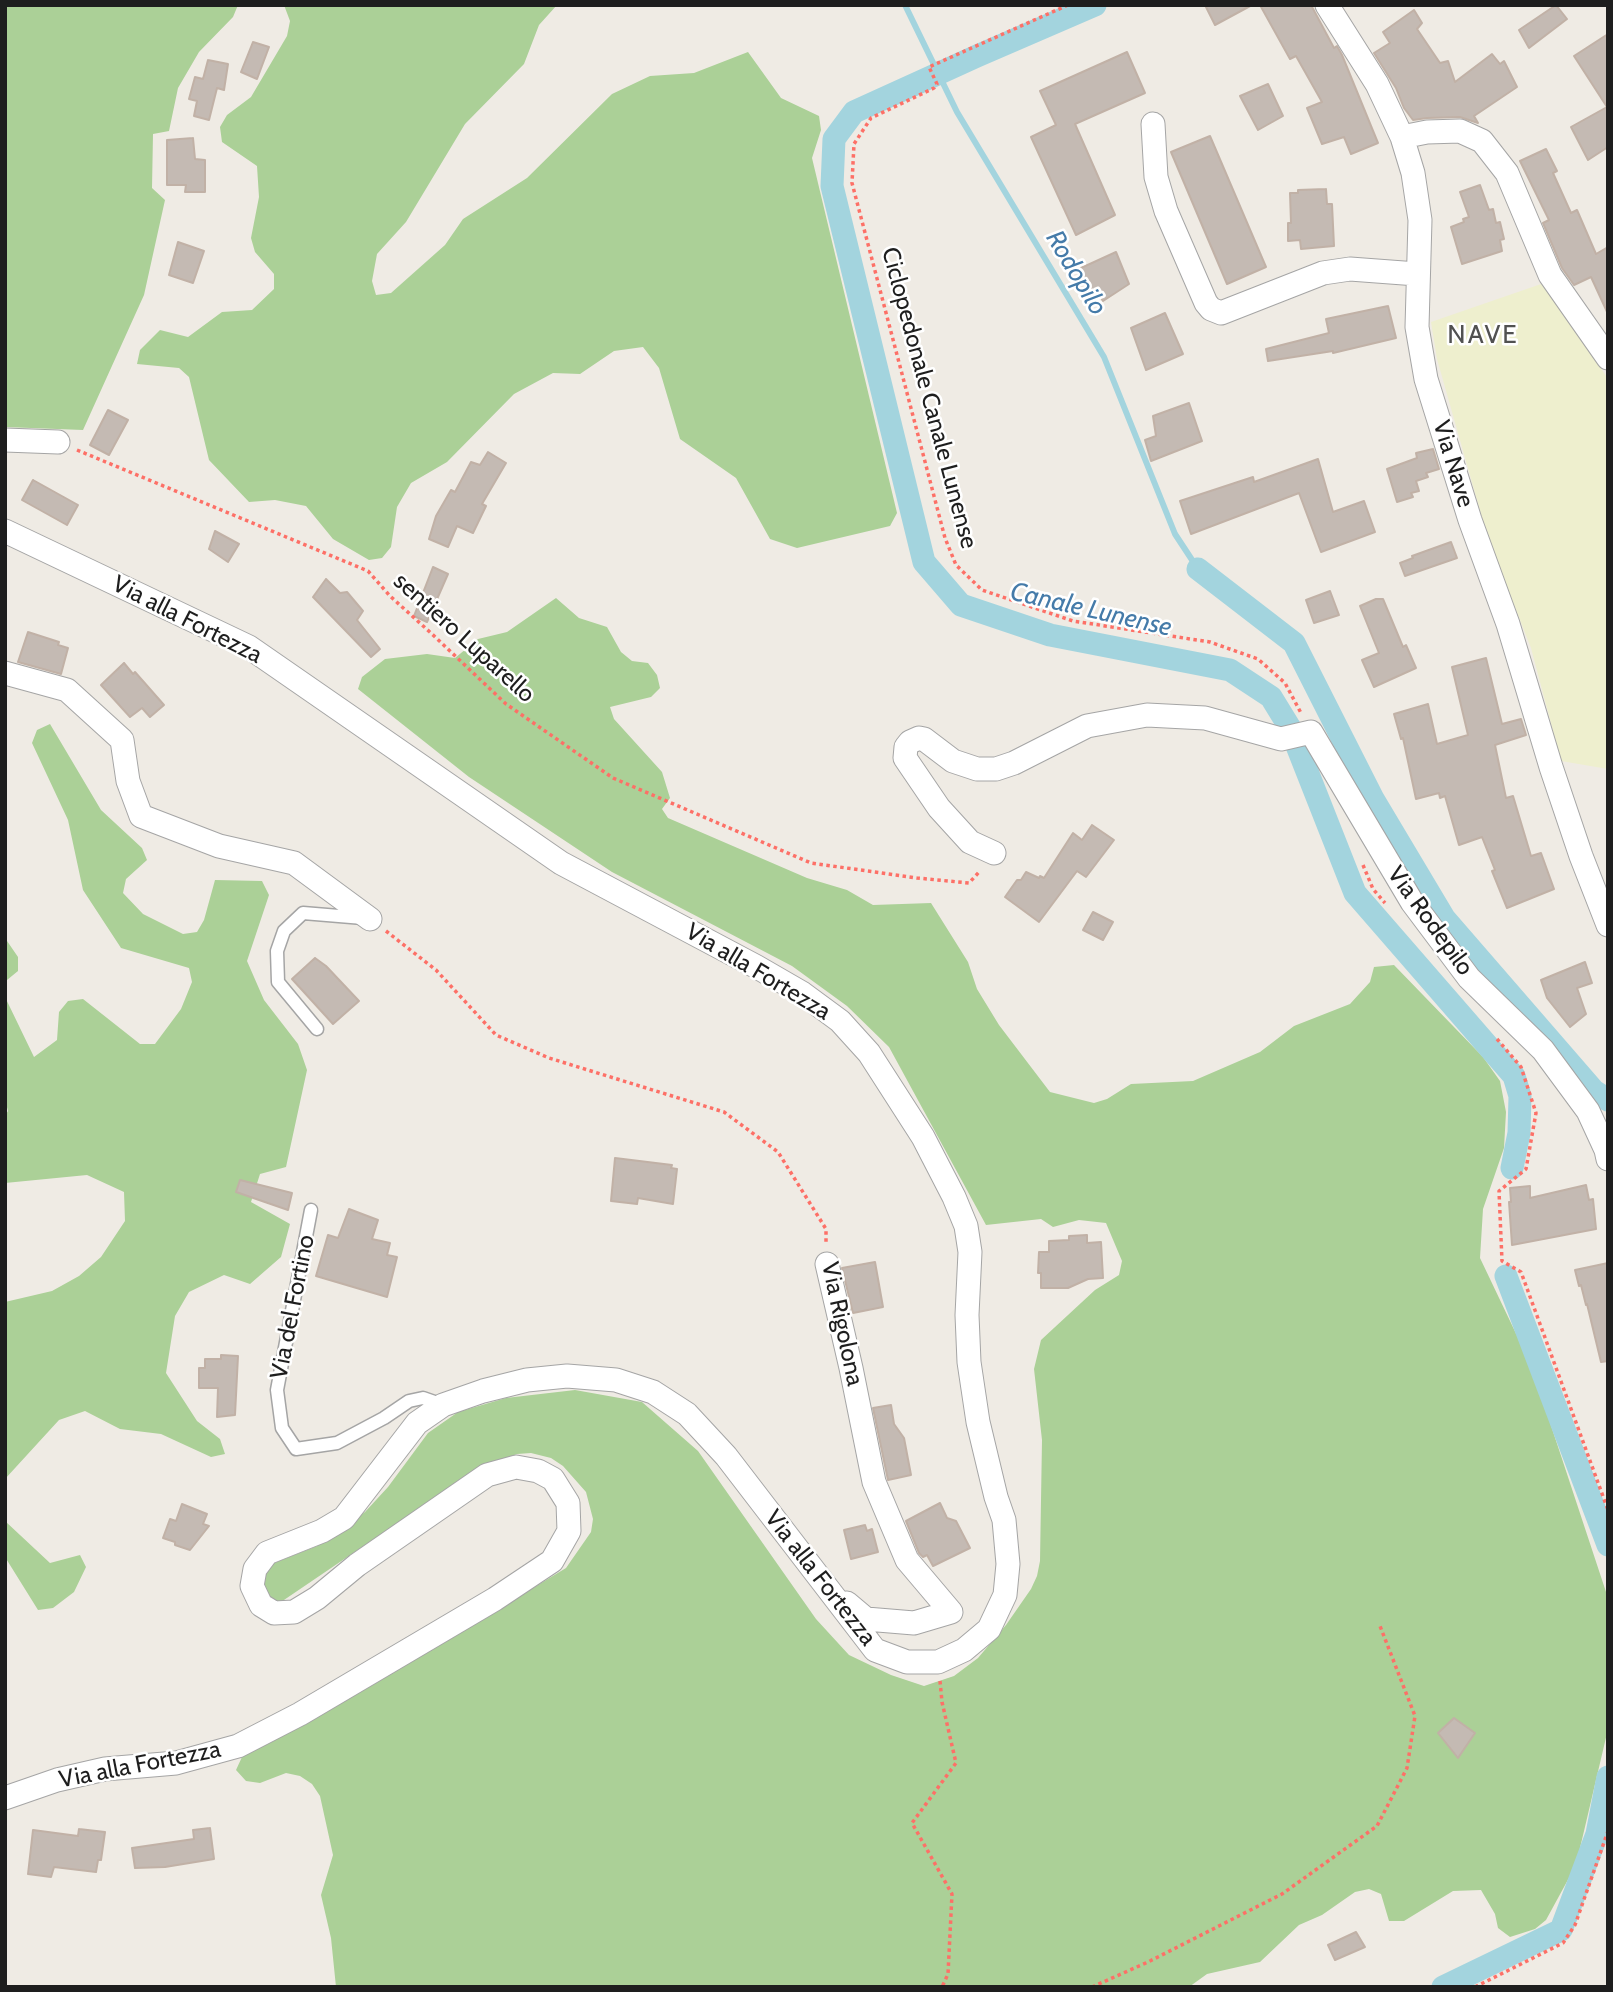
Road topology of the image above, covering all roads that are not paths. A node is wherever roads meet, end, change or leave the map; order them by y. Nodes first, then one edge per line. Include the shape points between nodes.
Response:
1 (1327, 5) edge
2 (1153, 124) dead end
3 (1402, 137) junction
4 (1417, 274) junction
5 (1608, 358) edge
6 (5, 440) edge
7 (58, 442) road end
8 (5, 531) edge
9 (5, 673) edge
10 (994, 853) road end
11 (370, 919) joint
12 (1608, 925) edge
13 (317, 1029) dead end
14 (1607, 1152) edge
15 (311, 1210) dead end
16 (827, 1264) road end
17 (443, 1405) junction
18 (823, 1583) junction
19 (5, 1798) edge

1 - 3 street, Via Nave via 1377,84
2 - 4 street via 1156,177 1166,211 1211,309 1221,313 1323,273 1350,269
3 - 4 street, Via Nave via 1420,220
3 - 5 street via 1460,131 1482,141 1507,173 1550,275
4 - 12 street, Via Nave via 1417,327 1426,379 1581,856
6 - 7 street
8 - 18 street, Via alla Fortezza via 249,647 561,863 802,993 840,1021 869,1053 922,1137 966,1226 969,1362 1009,1564 1005,1595 989,1629 964,1650 938,1662 907,1662 875,1650
9 - 11 street via 67,690 122,740 128,780 141,816 219,846 294,863
10 - 14 street, Via Rodepilo via 970,842 939,808 905,758 910,742 924,739 953,761 996,769 1087,726 1147,716 1205,718 1245,730 1297,735 1469,978 1543,1050 1588,1111
11 - 13 lane via 303,913 284,931 277,951 278,982
15 - 17 lane, Via del Fortino via 277,1390 282,1429 296,1449 337,1443 409,1401 423,1398
16 - 18 street, Via Rigolona via 874,1482 907,1560 951,1612 914,1623 866,1619
17 - 18 street, Via alla Fortezza via 527,1380 567,1377 616,1380 653,1392 687,1414 726,1455
17 - 19 street, Via alla Fortezza via 417,1423 344,1518 267,1553 255,1569 252,1586 261,1605 274,1613 294,1612 487,1475 516,1467 553,1479 568,1503 569,1531 552,1561 300,1714 238,1746 176,1763 105,1769

